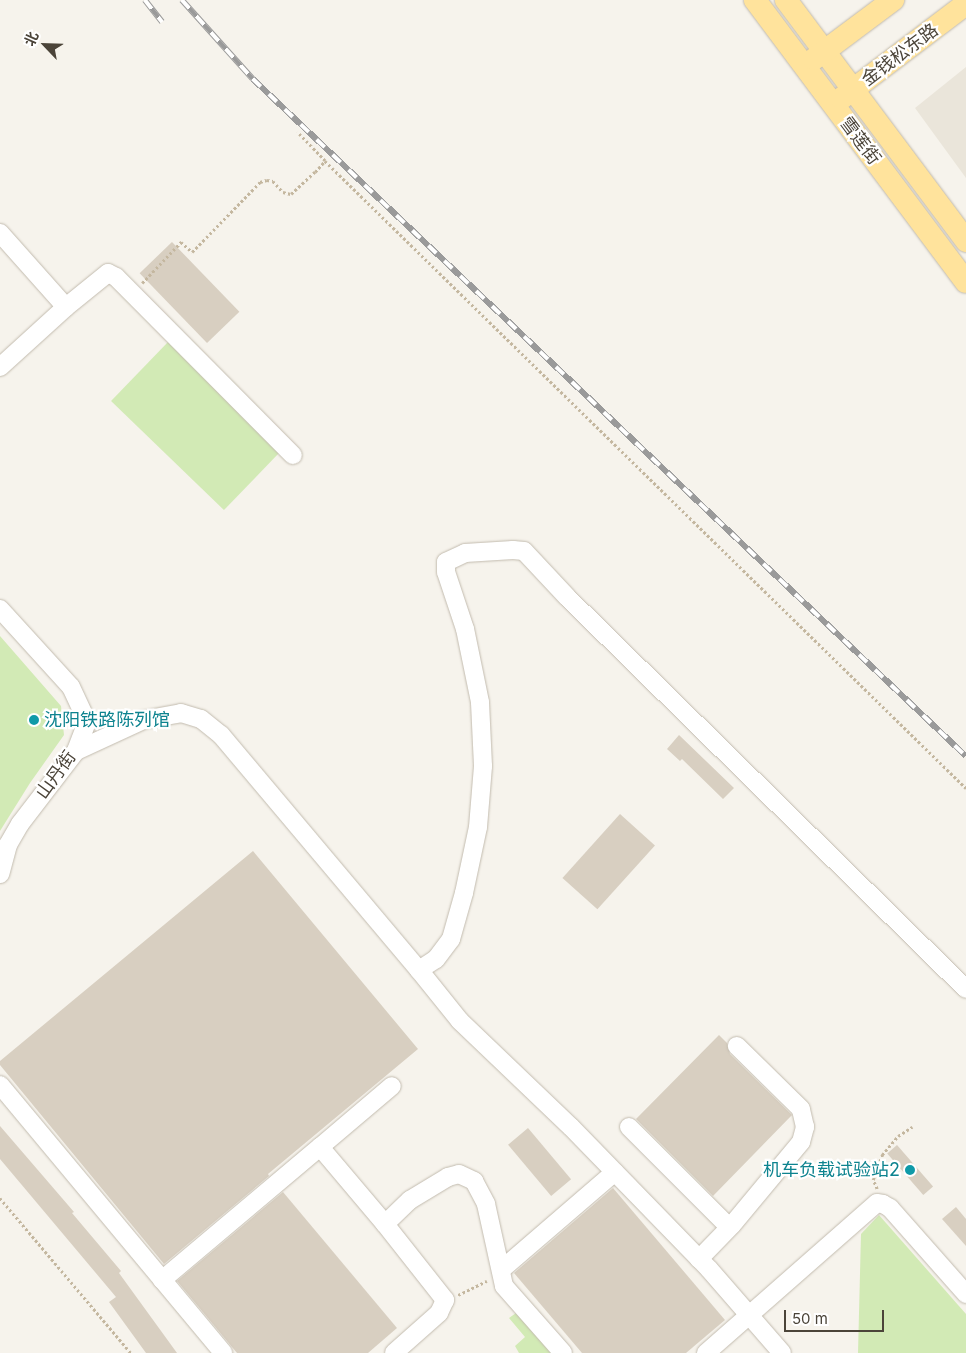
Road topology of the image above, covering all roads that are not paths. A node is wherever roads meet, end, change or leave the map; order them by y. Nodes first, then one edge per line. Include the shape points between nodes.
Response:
1 (755, 0) edge
2 (786, 0) edge
3 (894, 0) edge
4 (966, 4) edge
5 (825, 52) junction
6 (805, 66) junction
7 (854, 90) junction
8 (833, 105) junction
9 (0, 233) edge
10 (966, 241) edge
11 (966, 282) edge
12 (66, 307) junction
13 (0, 367) edge
14 (293, 455) dead end
15 (0, 609) edge
16 (76, 751) junction
17 (0, 874) edge
18 (419, 970) junction
19 (966, 989) edge
20 (737, 1046) dead end
21 (0, 1085) edge
22 (392, 1086) dead end
23 (629, 1127) dead end
24 (320, 1147) junction
25 (615, 1172) junction
26 (385, 1224) junction
27 (729, 1227) junction
28 (699, 1258) junction
29 (500, 1270) junction
30 (162, 1280) junction
31 (966, 1294) edge
32 (750, 1315) junction
33 (406, 1349) edge
34 (223, 1353) edge
35 (563, 1353) edge
36 (706, 1353) edge
37 (782, 1353) edge

1 - 6 main road, 雪莲街
2 - 5 main road, 雪莲街
3 - 5 main road
4 - 7 main road, 金钱松东路
5 - 6 main road
5 - 7 main road, 雪莲街
6 - 8 main road, 雪莲街
7 - 8 main road, 金钱松东路
7 - 10 main road, 雪莲街
8 - 11 main road, 雪莲街
9 - 12 lane
12 - 13 lane
12 - 14 lane via 108,273 116,277
15 - 16 lane, 山丹街 via 71,688 87,722
16 - 17 lane, 山丹街 via 20,824 8,846
16 - 18 lane via 143,720 181,713 201,719 221,735
18 - 19 lane via 436,959 451,939 478,827 483,766 480,702 465,629 446,572 446,562 466,553 513,550 524,551
18 - 25 lane via 460,1021
20 - 27 lane via 801,1109 805,1127 801,1142
21 - 30 lane
22 - 24 lane
23 - 27 lane
24 - 26 lane
24 - 30 lane
25 - 28 lane
25 - 29 lane
26 - 29 lane via 410,1200 448,1177 459,1174 474,1181 486,1204
26 - 33 lane via 445,1300 439,1313
27 - 28 lane
28 - 32 lane
29 - 35 lane via 504,1286
30 - 34 lane
31 - 32 lane via 890,1208 877,1203
32 - 36 lane
32 - 37 lane

